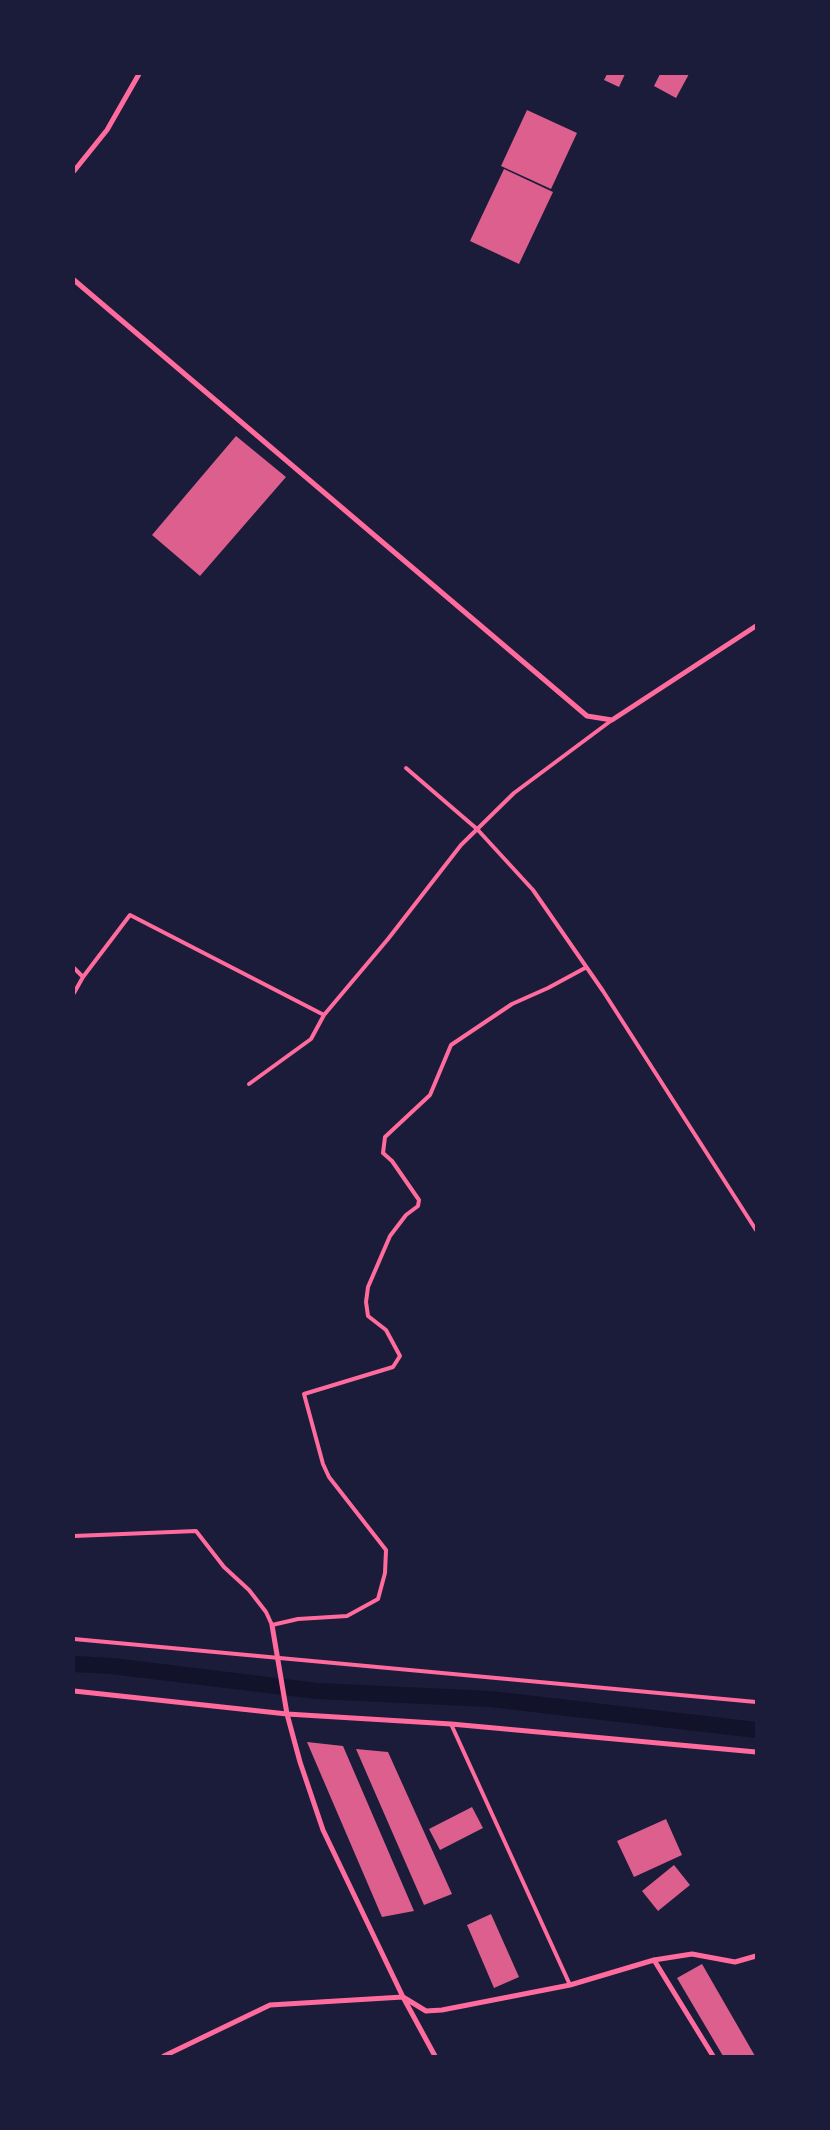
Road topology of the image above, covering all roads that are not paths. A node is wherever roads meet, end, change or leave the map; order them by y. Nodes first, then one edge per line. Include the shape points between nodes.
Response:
1 (139, 74) edge
2 (74, 171) edge
3 (74, 280) edge
4 (756, 626) edge
5 (612, 720) junction
6 (406, 768) dead end
7 (477, 829) junction
8 (74, 968) edge
9 (585, 968) junction
10 (83, 976) junction
11 (74, 993) edge
12 (324, 1015) junction
13 (249, 1084) dead end
14 (756, 1230) edge
15 (74, 1536) edge
16 (272, 1625) junction
17 (74, 1639) edge
18 (279, 1657) junction
19 (74, 1691) edge
20 (756, 1702) edge
21 (287, 1714) junction
22 (451, 1724) junction
23 (756, 1752) edge
24 (756, 1956) edge
25 (654, 1960) junction
26 (570, 1985) junction
27 (403, 1997) junction
28 (164, 2056) edge
29 (435, 2056) edge
30 (713, 2056) edge

1 - 2 street via 107,130
3 - 5 street via 587,716
4 - 5 street
5 - 7 lane via 514,793
6 - 7 lane
7 - 9 lane via 533,890
7 - 12 lane via 461,844
8 - 10 lane
9 - 14 lane via 603,991
9 - 16 lane via 512,1004 451,1044 430,1095 386,1137 383,1153 419,1200 418,1206 406,1215 390,1236 368,1287 366,1302 368,1316 386,1330 400,1356 394,1368 304,1394 323,1464 329,1477 386,1550 385,1572 378,1599 347,1616 298,1618
10 - 11 lane
10 - 12 lane via 130,915
12 - 13 lane via 311,1039
15 - 16 lane via 196,1531 224,1566 249,1590
16 - 18 street
17 - 18 lane
18 - 20 lane
18 - 21 street
19 - 21 street
21 - 22 street
21 - 27 street via 322,1830
22 - 23 street
22 - 26 lane
24 - 25 street via 735,1962 692,1954
25 - 26 street
25 - 30 street
26 - 27 street via 426,2011
27 - 28 street via 270,2005
27 - 29 street

